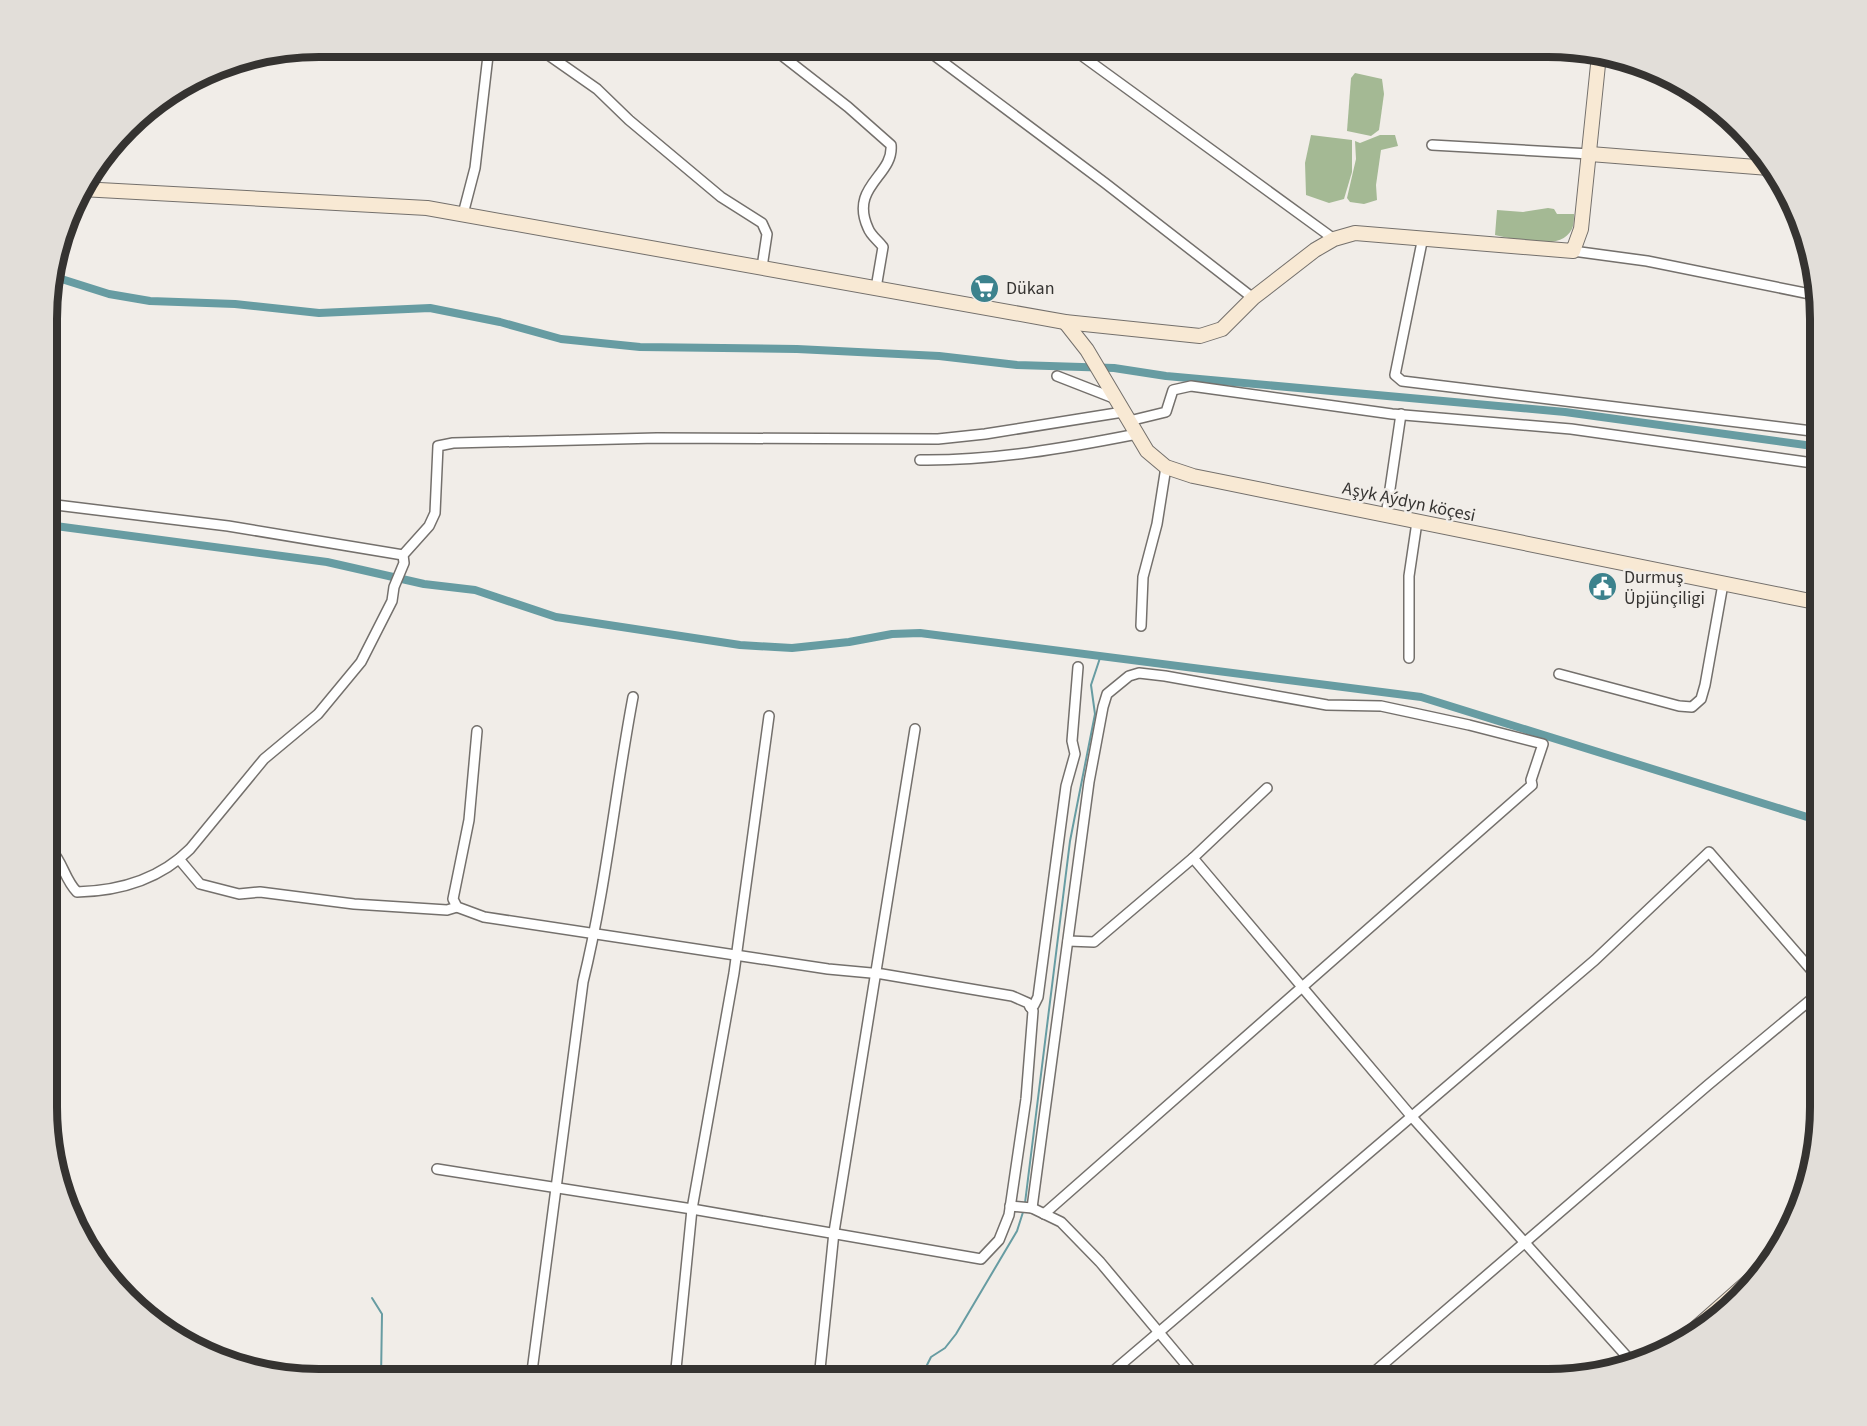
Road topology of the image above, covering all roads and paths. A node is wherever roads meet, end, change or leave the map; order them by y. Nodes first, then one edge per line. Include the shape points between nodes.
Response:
1 (488, 57) edge
2 (551, 57) edge
3 (784, 57) edge
4 (936, 57) edge
5 (1084, 57) edge
6 (1598, 62) edge
7 (1432, 145) dead end
8 (1590, 154) junction
9 (1761, 167) edge
10 (91, 190) edge
11 (464, 214) junction
12 (1423, 237) junction
13 (1334, 239) junction
14 (1573, 251) junction
15 (762, 267) junction
16 (876, 288) junction
17 (1809, 294) edge
18 (1252, 298) junction
19 (1065, 322) junction
20 (1057, 376) dead end
21 (1114, 394) junction
22 (1401, 414) junction
23 (1126, 417) junction
24 (1810, 431) edge
25 (1137, 434) junction
26 (920, 460) dead end
27 (1810, 463) edge
28 (1166, 467) junction
29 (57, 505) edge
30 (1386, 516) junction
31 (1417, 522) junction
32 (403, 555) junction
33 (1723, 584) junction
34 (1810, 601) edge
35 (1142, 626) dead end
36 (1409, 658) dead end
37 (1078, 667) dead end
38 (1559, 675) dead end
39 (633, 698) dead end
40 (769, 716) dead end
41 (915, 729) dead end
42 (477, 731) dead end
43 (1267, 788) dead end
44 (57, 856) edge
45 (1193, 858) junction
46 (184, 864) junction
47 (457, 907) junction
48 (596, 932) junction
49 (1068, 941) junction
50 (734, 954) junction
51 (1810, 968) edge
52 (874, 973) junction
53 (1302, 987) junction
54 (1810, 1000) edge
55 (1030, 1007) junction
56 (1412, 1117) junction
57 (437, 1169) dead end
58 (556, 1186) junction
59 (1013, 1207) junction
60 (1031, 1208) junction
61 (692, 1209) junction
62 (1044, 1214) junction
63 (834, 1232) junction
64 (1526, 1243) junction
65 (1158, 1332) junction
66 (1627, 1357) edge
67 (532, 1369) edge
68 (676, 1369) edge
69 (820, 1369) edge
70 (1115, 1369) edge
71 (1189, 1369) edge
72 (1378, 1369) edge

1 - 11 street via 475,168
2 - 15 street via 597,89 713,191 762,223 767,234
3 - 16 street via 891,145 862,199 869,231 883,247
4 - 18 street
5 - 13 street
6 - 8 main road
7 - 8 street
8 - 9 main road
8 - 14 main road via 1581,229
10 - 11 main road via 427,208
11 - 15 main road
12 - 13 main road via 1355,233
12 - 14 main road
12 - 24 street via 1395,375 1402,381
13 - 18 main road
14 - 17 street via 1647,261
15 - 16 main road
16 - 19 main road
18 - 19 main road via 1222,329 1200,336
19 - 21 main road, Aşyk Aýdyn köçesi
20 - 21 street
21 - 23 main road, Aşyk Aýdyn köçesi
22 - 23 street via 1191,386 1173,390 1166,412
22 - 27 street via 1571,429
22 - 30 street
23 - 25 main road, Aşyk Aýdyn köçesi
23 - 32 street via 939,439 453,442 438,446 438,502 420,538
25 - 26 street via 1074,447 978,459
25 - 28 main road, Aşyk Aýdyn köçesi via 1147,451
28 - 30 main road, Aşyk Aýdyn köçesi
28 - 35 street via 1143,577
29 - 32 street via 228,526
30 - 31 main road, Aşyk Aýdyn köçesi
31 - 33 main road, Aşyk Aýdyn köçesi
31 - 36 street via 1409,576
32 - 46 street via 400,577 380,628 350,677 318,714 264,759
33 - 34 main road, Aşyk Aýdyn köçesi
33 - 38 street via 1705,685 1701,699 1692,707
37 - 55 street via 1072,741 1075,754 1066,786 1038,997
39 - 48 street
40 - 50 street
41 - 52 street
42 - 47 street via 469,820 453,899
43 - 45 street
44 - 46 street via 66,879 77,892 136,882
45 - 49 street via 1094,942
45 - 53 street
46 - 47 street via 205,887 239,894 260,892 447,910
47 - 48 street via 484,917
48 - 50 street
48 - 58 street via 583,982
49 - 53 street via 1103,707 1112,687 1129,676 1166,676 1327,705 1381,706 1542,744 1532,785
49 - 60 street
50 - 52 street
50 - 61 street
51 - 56 street via 1709,852 1595,960
52 - 55 street via 1012,996
52 - 63 street
53 - 56 street
53 - 62 street
54 - 64 street
55 - 59 street via 1032,1041
56 - 64 street
56 - 65 street
57 - 58 street
58 - 61 street
58 - 67 street
59 - 60 street
59 - 63 street via 999,1240 981,1259
60 - 62 street
61 - 63 street
61 - 68 street
62 - 65 street via 1061,1222 1101,1262
63 - 69 street
64 - 66 street
64 - 72 street
65 - 70 street
65 - 71 street

